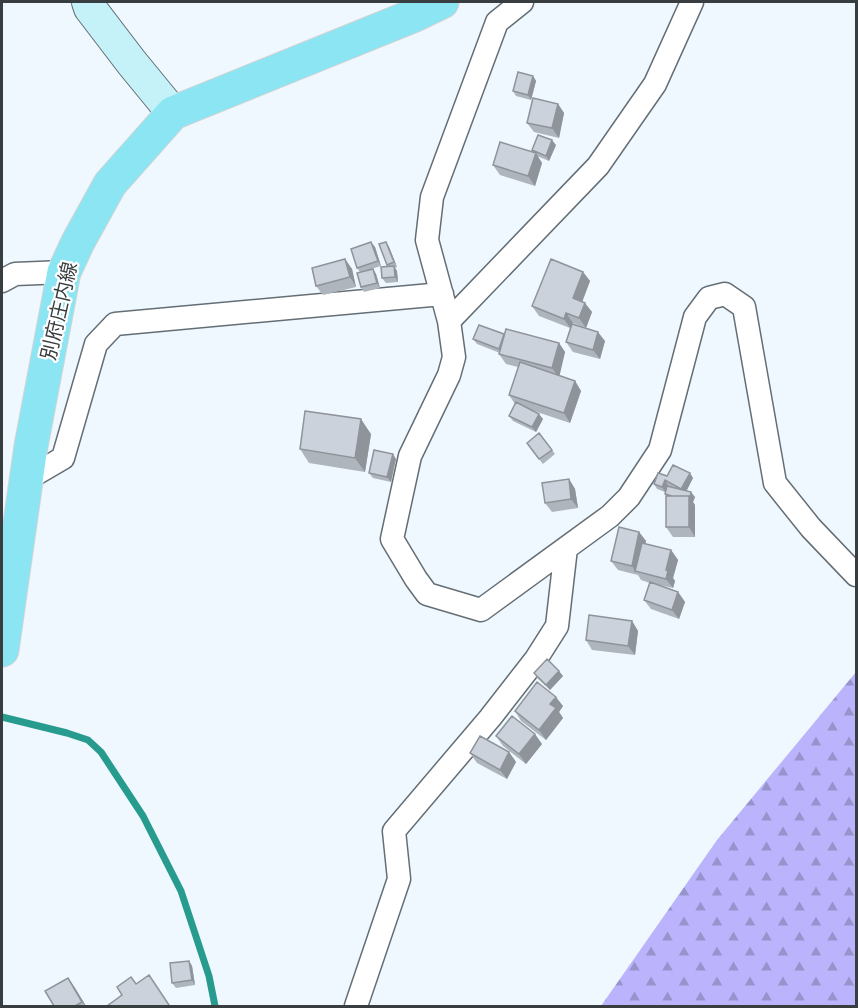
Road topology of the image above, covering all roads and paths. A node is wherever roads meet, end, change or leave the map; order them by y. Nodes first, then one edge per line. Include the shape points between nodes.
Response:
1 (88, 2) edge
2 (442, 2) edge
3 (522, 2) edge
4 (692, 2) edge
5 (173, 113) junction
6 (64, 272) junction
7 (2, 281) edge
8 (442, 294) junction
9 (449, 321) junction
10 (27, 479) junction
11 (566, 548) junction
12 (856, 575) edge
13 (2, 650) edge
14 (356, 1006) edge

1 - 5 street
2 - 5 main road, 別府庄内線
3 - 8 street via 497,22 432,197 427,240
4 - 9 street via 655,84 598,165
5 - 6 main road, 別府庄内線 via 111,184
6 - 7 street via 15,274
6 - 10 main road, 別府庄内線
8 - 9 street
8 - 10 street via 115,324 96,344 63,458
9 - 11 street via 454,357 410,456 392,539 427,594 481,610
10 - 13 main road, 別府庄内線
11 - 12 street via 629,497 660,450 695,317 709,298 725,294 744,307 775,483
11 - 14 street via 557,626 490,718 394,831 399,879

